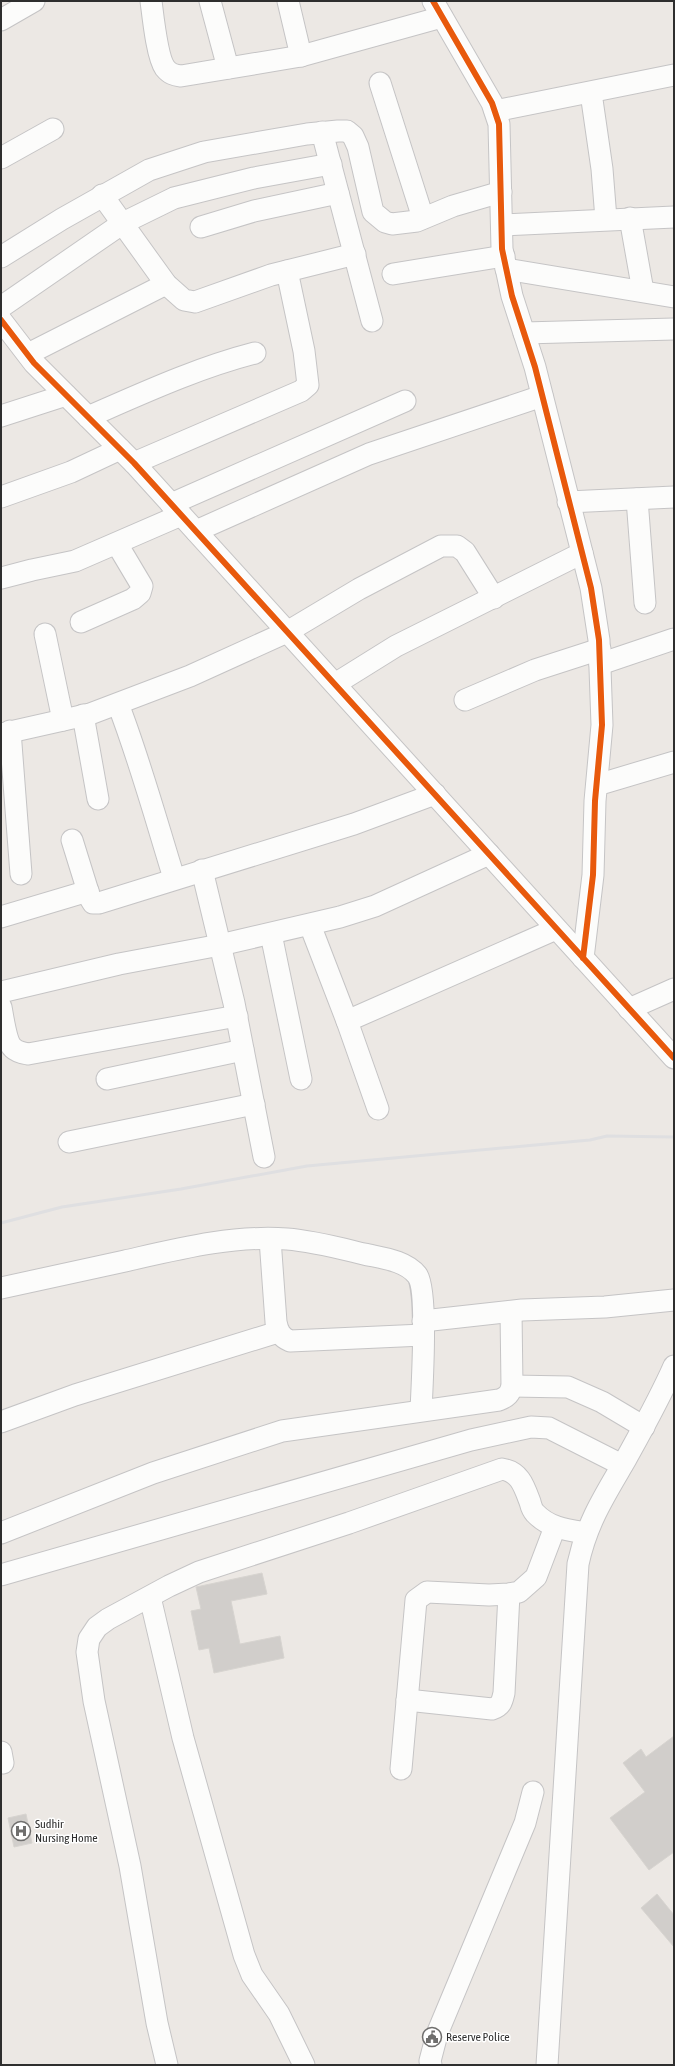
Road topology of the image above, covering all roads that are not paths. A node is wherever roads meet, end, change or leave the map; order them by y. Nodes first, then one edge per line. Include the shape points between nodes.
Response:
1 (151, 1) edge
2 (210, 1) edge
3 (288, 1) edge
4 (438, 9) edge
5 (301, 56) junction
6 (228, 68) junction
7 (674, 75) edge
8 (380, 83) dead end
9 (591, 93) junction
10 (495, 111) junction
11 (53, 129) dead end
12 (322, 132) junction
13 (1, 158) edge
14 (330, 164) junction
15 (501, 192) junction
16 (338, 193) junction
17 (102, 195) junction
18 (674, 217) edge
19 (423, 218) junction
20 (630, 218) junction
21 (606, 219) junction
22 (123, 223) junction
23 (502, 225) junction
24 (200, 227) dead end
25 (355, 254) junction
26 (1, 257) edge
27 (505, 262) junction
28 (287, 270) junction
29 (393, 274) dead end
30 (166, 284) junction
31 (642, 291) junction
32 (674, 297) edge
33 (1, 306) edge
34 (1, 320) edge
35 (372, 321) dead end
36 (674, 329) edge
37 (524, 333) junction
38 (255, 353) dead end
39 (28, 354) junction
40 (66, 395) junction
41 (542, 396) junction
42 (405, 401) dead end
43 (1, 416) edge
44 (88, 417) junction
45 (127, 456) junction
46 (1, 497) edge
47 (674, 497) edge
48 (637, 499) junction
49 (568, 502) junction
50 (176, 509) junction
51 (196, 531) junction
52 (117, 544) junction
53 (582, 553) junction
54 (1, 578) edge
55 (494, 598) junction
56 (645, 603) dead end
57 (81, 622) dead end
58 (287, 632) junction
59 (45, 634) dead end
60 (674, 639) edge
61 (600, 657) junction
62 (335, 684) junction
63 (465, 700) dead end
64 (118, 704) junction
65 (83, 715) junction
66 (63, 720) junction
67 (6, 732) edge
68 (674, 762) edge
69 (597, 785) junction
70 (435, 794) junction
71 (98, 799) dead end
72 (72, 840) dead end
73 (489, 854) junction
74 (202, 870) junction
75 (21, 874) dead end
76 (174, 878) junction
77 (88, 891) junction
78 (1, 917) edge
79 (310, 925) junction
80 (556, 929) junction
81 (271, 934) junction
82 (220, 945) junction
83 (583, 958) junction
84 (674, 989) edge
85 (1, 992) edge
86 (1, 1007) edge
87 (629, 1009) junction
88 (237, 1016) junction
89 (347, 1021) junction
90 (243, 1050) junction
91 (674, 1058) edge
92 (107, 1078) dead end
93 (301, 1079) dead end
94 (254, 1104) junction
95 (378, 1109) dead end
96 (69, 1142) dead end
97 (264, 1157) dead end
98 (270, 1239) junction
99 (1, 1288) edge
100 (674, 1300) edge
101 (511, 1312) junction
102 (423, 1328) junction
103 (278, 1332) junction
104 (674, 1366) edge
105 (512, 1386) junction
106 (421, 1410) junction
107 (1, 1422) edge
108 (644, 1427) junction
109 (622, 1465) junction
110 (555, 1527) junction
111 (1, 1533) edge
112 (586, 1533) junction
113 (1, 1575) edge
114 (509, 1594) junction
115 (150, 1597) junction
116 (407, 1700) junction
117 (401, 1769) dead end
118 (533, 1792) dead end
119 (166, 2065) edge
120 (304, 2065) edge
121 (431, 2065) edge
122 (548, 2065) edge

1 - 6 street via 160,58 169,72 181,76
2 - 6 street
3 - 5 street
4 - 5 street
4 - 10 street
5 - 6 street
7 - 9 street
8 - 19 street
9 - 10 street
9 - 21 street
10 - 15 street via 501,140
11 - 13 street
12 - 14 street
12 - 17 street via 204,152 149,170
12 - 19 street via 347,132 353,136 358,146 373,212 379,218 392,224 410,223
14 - 16 street
14 - 22 street via 254,178 174,198
15 - 19 street
15 - 23 street
16 - 24 street via 254,211
16 - 25 street
17 - 22 street
17 - 26 street
18 - 20 street
20 - 21 street
20 - 31 street
21 - 23 street
22 - 30 street
22 - 33 street
23 - 27 street
25 - 28 street
25 - 35 street
27 - 29 street
27 - 31 street
27 - 37 street via 512,296
28 - 30 street via 195,302 184,300
28 - 45 street via 304,351 308,385 301,391
30 - 39 street
31 - 32 street
34 - 39 street
36 - 37 street
37 - 41 street
38 - 44 street via 220,362 167,382
39 - 40 street
40 - 43 street
40 - 44 street
41 - 49 street
41 - 51 street via 369,454
42 - 50 street
44 - 45 street
45 - 46 street via 70,472
45 - 50 street
47 - 48 street
48 - 49 street
48 - 56 street
49 - 53 street
50 - 51 street
50 - 52 street
51 - 58 street
52 - 54 street via 75,561
52 - 57 street via 142,586 140,593 133,599
53 - 55 street
53 - 61 street
55 - 58 street via 465,552 458,546 441,546 359,589
55 - 62 street via 396,646
58 - 62 street
58 - 64 street via 190,676
59 - 66 street
60 - 61 street
61 - 63 street via 545,666
61 - 69 street via 602,725
62 - 70 street
64 - 65 street
64 - 76 street via 135,747
65 - 66 street
65 - 71 street
66 - 67 street
67 - 75 street
68 - 69 street
69 - 83 street via 592,875
70 - 73 street
70 - 74 street via 354,824
72 - 77 street
73 - 79 street via 374,906
73 - 80 street
74 - 76 street
74 - 82 street
76 - 77 street via 99,903 93,903
77 - 78 street
79 - 81 street
79 - 89 street
80 - 83 street
80 - 89 street
81 - 82 street
81 - 93 street
82 - 85 street via 119,964
82 - 88 street
83 - 87 street
84 - 87 street
86 - 88 street via 12,1048 28,1054
87 - 91 street
88 - 90 street
89 - 95 street
90 - 92 street
90 - 94 street
94 - 96 street
94 - 97 street
98 - 99 street via 184,1248
98 - 102 street via 317,1242 408,1267 418,1275 421,1282
98 - 103 street
100 - 101 street
101 - 102 street
101 - 105 street
102 - 103 street via 290,1341
102 - 106 street
103 - 107 street via 75,1395
104 - 108 street
105 - 106 street via 510,1393 499,1400
105 - 108 street via 568,1386 602,1402
106 - 111 street via 282,1431 257,1438 153,1473
108 - 109 street
109 - 112 street
109 - 113 street via 549,1428 531,1427 470,1440
110 - 112 street
110 - 114 street via 536,1577 519,1592
110 - 115 street via 533,1512 516,1474 502,1469 199,1572
112 - 122 street via 578,1564
114 - 116 street via 427,1592 416,1600
114 - 116 street via 504,1693 498,1707 492,1709
115 - 119 street via 97,1627 89,1639 87,1652 94,1701 130,1866
115 - 120 street via 183,1738 244,1955 252,1975 278,2014
116 - 117 street
118 - 121 street via 525,1823 437,2034

